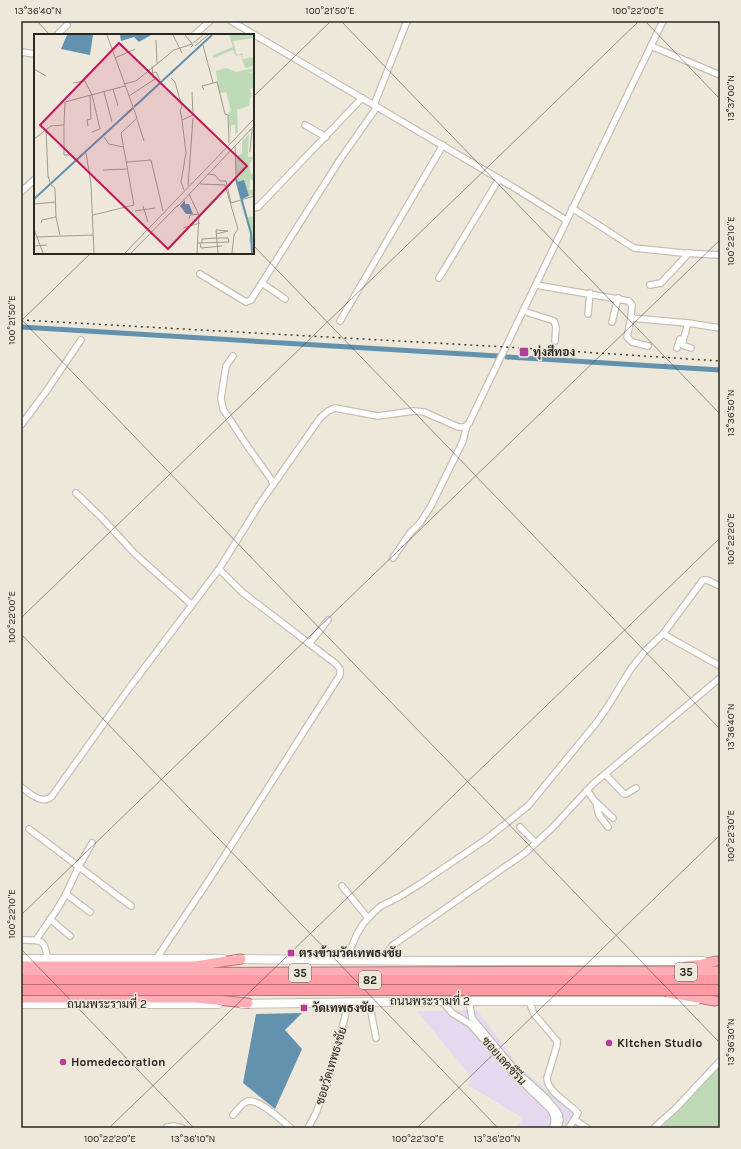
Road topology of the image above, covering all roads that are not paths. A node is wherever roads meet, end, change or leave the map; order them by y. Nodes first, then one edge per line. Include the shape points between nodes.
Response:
1 (210, 21) edge
2 (231, 21) edge
3 (408, 21) edge
4 (663, 21) edge
5 (67, 25) dead end
6 (57, 34) edge
7 (195, 34) edge
8 (253, 34) edge
9 (254, 35) edge
10 (651, 46) junction
11 (21, 52) edge
12 (34, 54) edge
13 (720, 75) edge
14 (362, 98) junction
15 (376, 106) junction
16 (304, 125) dead end
17 (326, 137) junction
18 (443, 145) junction
19 (499, 179) junction
20 (34, 181) edge
21 (21, 192) edge
22 (254, 208) edge
23 (572, 208) junction
24 (566, 220) junction
25 (689, 253) junction
26 (720, 255) edge
27 (200, 274) dead end
28 (439, 278) dead end
29 (262, 283) junction
30 (536, 285) junction
31 (650, 285) dead end
32 (590, 293) junction
33 (618, 298) junction
34 (285, 299) dead end
35 (523, 311) junction
36 (588, 314) dead end
37 (631, 318) junction
38 (340, 321) dead end
39 (612, 322) dead end
40 (686, 323) junction
41 (720, 328) edge
42 (81, 340) dead end
43 (555, 341) dead end
44 (648, 346) dead end
45 (677, 348) dead end
46 (691, 348) dead end
47 (233, 356) dead end
48 (21, 425) edge
49 (467, 425) junction
50 (273, 485) junction
51 (76, 493) dead end
52 (393, 558) dead end
53 (219, 569) junction
54 (720, 586) edge
55 (192, 605) junction
56 (328, 620) dead end
57 (663, 634) junction
58 (309, 644) junction
59 (720, 666) edge
60 (720, 678) edge
61 (605, 774) junction
62 (21, 787) edge
63 (636, 788) dead end
64 (587, 790) junction
65 (596, 803) junction
66 (613, 818) dead end
67 (520, 827) dead end
68 (608, 827) dead end
69 (29, 829) dead end
70 (92, 843) dead end
71 (536, 844) junction
72 (78, 867) junction
73 (342, 886) dead end
74 (66, 894) junction
75 (131, 906) dead end
76 (90, 912) dead end
77 (368, 918) junction
78 (50, 919) junction
79 (70, 936) dead end
80 (21, 940) edge
81 (36, 940) junction
82 (21, 959) edge
83 (48, 959) junction
84 (156, 959) junction
85 (241, 959) junction
86 (346, 960) junction
87 (382, 960) junction
88 (718, 961) edge
89 (21, 966) edge
90 (196, 966) junction
91 (720, 971) edge
92 (652, 972) junction
93 (21, 973) edge
94 (240, 973) junction
95 (21, 980) edge
96 (720, 980) edge
97 (21, 989) edge
98 (240, 989) junction
99 (651, 990) junction
100 (720, 990) edge
101 (21, 998) edge
102 (195, 998) junction
103 (372, 1001) junction
104 (442, 1001) junction
105 (468, 1001) junction
106 (530, 1001) junction
107 (717, 1001) edge
108 (350, 1002) junction
109 (21, 1004) edge
110 (248, 1004) junction
111 (376, 1038) dead end
112 (720, 1061) edge
113 (514, 1071) junction
114 (233, 1115) dead end
115 (575, 1120) junction
116 (167, 1127) dead end
117 (182, 1128) edge
118 (291, 1128) edge
119 (308, 1128) edge
120 (553, 1128) edge
121 (558, 1128) edge
122 (569, 1128) edge
123 (587, 1128) edge
124 (654, 1128) edge

1 - 7 street
2 - 8 street
3 - 15 street
4 - 10 street
5 - 6 street
9 - 14 street
10 - 13 street
10 - 23 street
11 - 12 street
14 - 15 street
14 - 17 street
15 - 18 street
15 - 29 street
16 - 17 street
17 - 22 street via 258,207
18 - 19 street
18 - 38 street
19 - 24 street
19 - 28 street
20 - 21 street
23 - 24 street
23 - 25 street via 634,248
24 - 30 street
25 - 26 street
25 - 31 street via 661,283
27 - 29 street via 246,302 251,300
29 - 34 street
30 - 32 street
30 - 35 street
32 - 33 street
32 - 36 street
33 - 37 street via 631,302
33 - 39 street
35 - 43 street via 554,321
35 - 49 street
37 - 40 street
37 - 44 street via 627,337 632,342
40 - 41 street
40 - 45 street
40 - 46 street via 682,345
42 - 48 street
47 - 50 street via 226,366 221,398 223,409
49 - 50 street via 458,427 424,412 378,416 331,409 320,418
49 - 52 street via 463,441 431,506
50 - 53 street
51 - 55 street via 134,553
53 - 55 street
53 - 58 street via 242,592
54 - 57 street via 703,580
55 - 62 street via 50,798 42,800
56 - 58 street
57 - 59 street
57 - 77 street via 630,670 597,722 528,806 485,840 420,884 381,906
58 - 84 street via 336,664 340,669 340,675
60 - 61 street
61 - 63 street via 624,794
61 - 64 street
64 - 65 street
64 - 71 street
65 - 66 street
65 - 68 street
67 - 71 street
69 - 72 street
70 - 72 street
71 - 87 street via 393,945
72 - 74 street
72 - 75 street
73 - 77 street
74 - 76 street
74 - 78 street
77 - 86 street via 357,934
78 - 79 street
78 - 81 street
80 - 81 street
81 - 83 street via 45,946
82 - 83 main road, 35
83 - 84 main road, 35
84 - 85 main road, 35
85 - 86 main road, 35
85 - 90 highway
86 - 87 main road, 35
87 - 88 main road, 35
88 - 92 highway
89 - 90 highway
90 - 94 highway
91 - 92 highway, 35
92 - 94 highway, 35
93 - 94 highway, 35
95 - 96 highway, 82
97 - 98 highway, ถนนพระรามที่ 2 / 35
97 - 100 highway, 82, bridge
98 - 99 highway, ถนนพระรามที่ 2 / 35
98 - 102 highway
99 - 100 highway, ถนนพระรามที่ 2 / 35
99 - 107 highway
101 - 102 highway
102 - 110 highway
103 - 104 main road, ถนนพระรามที่ 2
103 - 108 main road, ถนนพระรามที่ 2
103 - 111 street via 370,1006
104 - 105 main road, ถนนพระรามที่ 2
104 - 113 street, ซอยเลคซีรีน via 452,1013 470,1024
105 - 106 main road, ถนนพระรามที่ 2
105 - 113 street, ซอยเลคซีรีน via 472,1018
106 - 107 main road, ถนนพระรามที่ 2
106 - 115 street via 534,1014 558,1045 547,1083 577,1112
108 - 110 main road, ถนนพระรามที่ 2
108 - 119 street, ซอยวัดเทพธงชัย via 327,1084
109 - 110 main road, ถนนพระรามที่ 2
112 - 124 street
113 - 120 street, ซอยเลคซีรีน via 554,1114
113 - 121 street, ซอยเลคซีรีน via 556,1110 560,1120
114 - 118 street via 247,1101 255,1101
115 - 122 street
115 - 123 street
116 - 117 street

